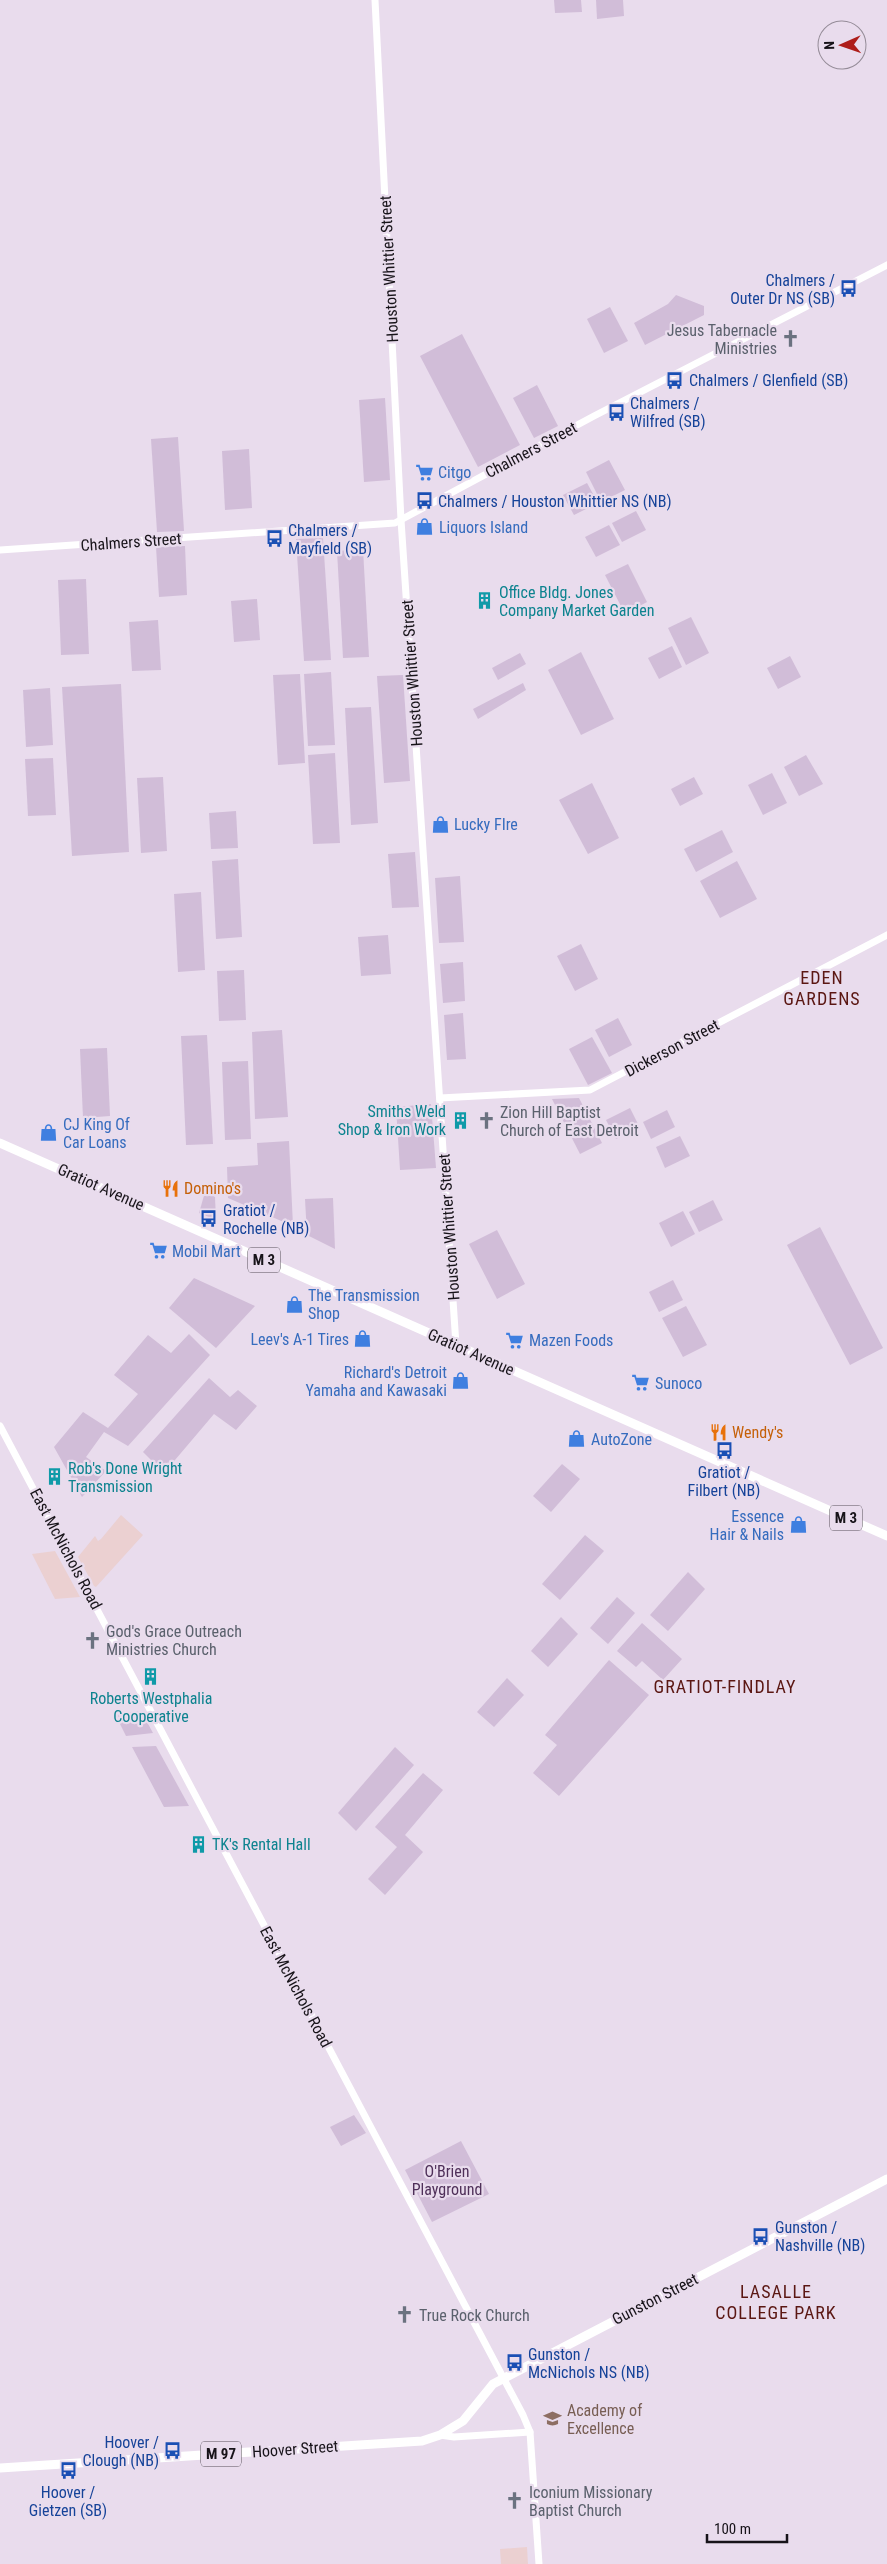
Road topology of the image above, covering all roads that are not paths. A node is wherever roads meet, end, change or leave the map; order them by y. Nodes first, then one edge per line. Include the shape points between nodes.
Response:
1 (375, 0) edge
2 (887, 264) edge
3 (401, 520) junction
4 (0, 550) edge
5 (887, 935) edge
6 (440, 1098) junction
7 (0, 1143) edge
8 (456, 1345) junction
9 (0, 1426) edge
10 (887, 1536) edge
11 (887, 2179) edge
12 (503, 2378) junction
13 (530, 2432) junction
14 (440, 2435) junction
15 (0, 2468) edge
16 (539, 2564) edge

1 - 3 street, Houston Whittier Street
2 - 3 street, Chalmers Street
3 - 4 street, Chalmers Street via 393,524 330,529
3 - 6 street, Houston Whittier Street
5 - 6 street, Dickerson Street via 590,1090
6 - 8 street, Houston Whittier Street
7 - 8 main road, Gratiot Avenue / M 3
8 - 10 main road, Gratiot Avenue / M 3
9 - 12 street, East McNichols Road
11 - 12 main road, Gunston Street / M 97
12 - 13 street, East McNichols Road
12 - 14 main road, M 97 via 489,2388 463,2420
13 - 14 street, Hoover Street via 463,2437
13 - 16 street, East McNichols Road
14 - 15 main road, Hoover Street / M 97 via 412,2441

